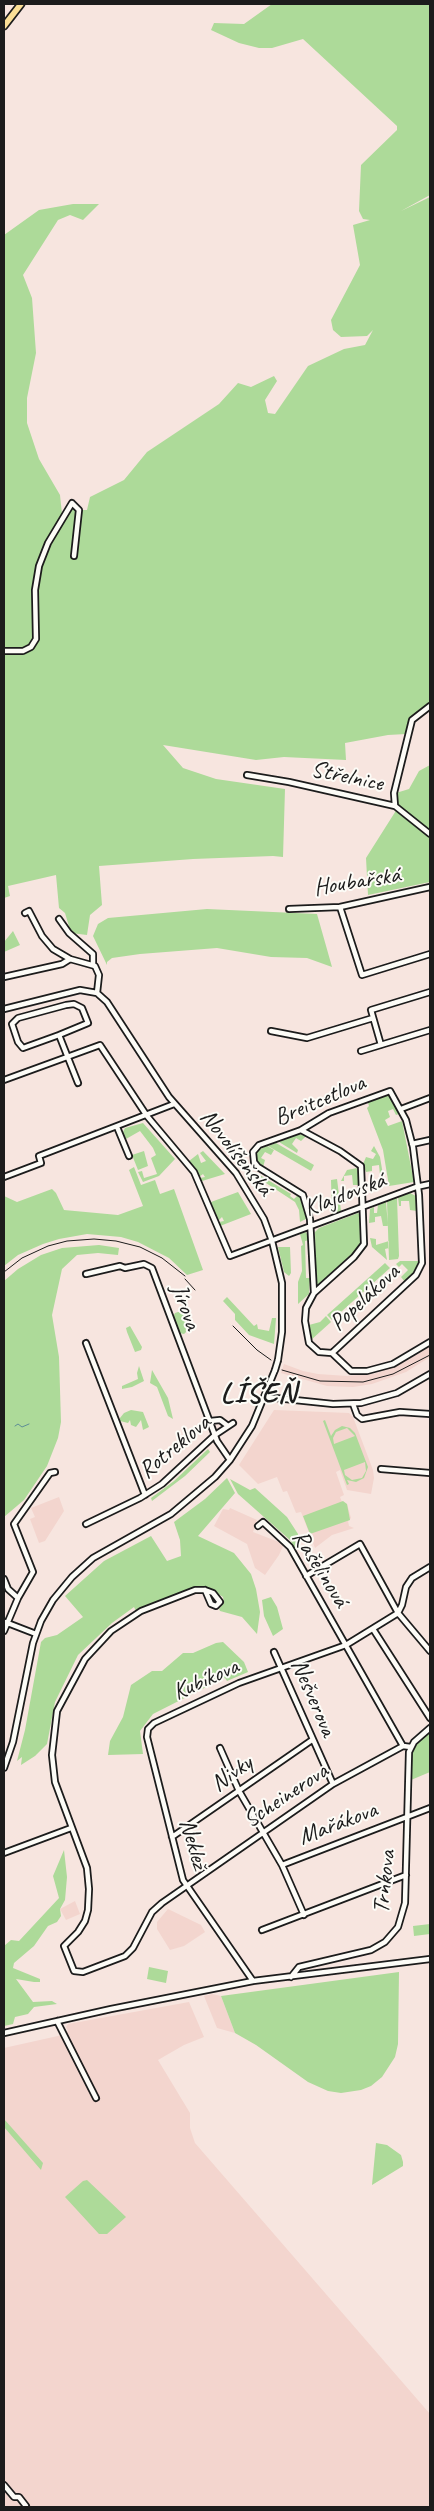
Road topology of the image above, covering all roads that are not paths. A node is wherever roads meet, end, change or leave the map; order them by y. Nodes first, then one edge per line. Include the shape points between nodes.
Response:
1 (21, 4) edge
2 (4, 26) edge
3 (74, 556) dead end
4 (4, 651) edge
5 (430, 706) edge
6 (247, 775) dead end
7 (395, 806) junction
8 (430, 834) edge
9 (430, 887) edge
10 (340, 907) junction
11 (289, 909) dead end
12 (25, 913) dead end
13 (59, 919) dead end
14 (430, 954) edge
15 (70, 958) junction
16 (93, 965) junction
17 (4, 977) edge
18 (97, 992) junction
19 (430, 992) edge
20 (4, 1009) edge
21 (373, 1018) junction
22 (430, 1030) edge
23 (270, 1031) dead end
24 (59, 1034) junction
25 (381, 1045) junction
26 (361, 1051) dead end
27 (68, 1056) junction
28 (4, 1080) edge
29 (78, 1083) dead end
30 (430, 1098) edge
31 (174, 1104) junction
32 (401, 1109) junction
33 (147, 1116) junction
34 (118, 1127) junction
35 (301, 1130) junction
36 (430, 1140) edge
37 (412, 1144) junction
38 (129, 1156) dead end
39 (4, 1177) edge
40 (430, 1184) edge
41 (418, 1186) junction
42 (364, 1206) junction
43 (311, 1226) junction
44 (272, 1241) junction
45 (86, 1274) dead end
46 (314, 1294) junction
47 (430, 1342) edge
48 (86, 1343) dead end
49 (332, 1353) junction
50 (430, 1374) edge
51 (266, 1397) junction
52 (353, 1404) junction
53 (430, 1414) edge
54 (210, 1421) junction
55 (233, 1423) dead end
56 (228, 1426) junction
57 (215, 1435) junction
58 (230, 1460) junction
59 (381, 1469) dead end
60 (55, 1472) dead end
61 (430, 1473) edge
62 (142, 1497) junction
63 (86, 1524) dead end
64 (258, 1526) dead end
65 (430, 1567) edge
66 (306, 1576) junction
67 (4, 1579) edge
68 (205, 1590) dead end
69 (18, 1598) junction
70 (398, 1613) junction
71 (5, 1622) edge
72 (373, 1629) junction
73 (4, 1631) edge
74 (36, 1634) junction
75 (346, 1645) junction
76 (430, 1651) edge
77 (274, 1652) dead end
78 (281, 1668) junction
79 (430, 1718) edge
80 (430, 1728) edge
81 (148, 1729) joint
82 (312, 1740) junction
83 (404, 1746) junction
84 (411, 1747) junction
85 (220, 1748) dead end
86 (4, 1768) edge
87 (332, 1784) junction
88 (239, 1791) junction
89 (430, 1808) edge
90 (407, 1816) junction
91 (70, 1828) junction
92 (263, 1832) junction
93 (172, 1837) junction
94 (4, 1853) edge
95 (282, 1865) junction
96 (406, 1875) junction
97 (187, 1886) junction
98 (304, 1915) junction
99 (262, 1930) dead end
100 (430, 1959) edge
101 (291, 1977) junction
102 (253, 1981) junction
103 (57, 2021) junction
104 (4, 2033) edge
105 (96, 2098) dead end
106 (4, 2484) edge
107 (26, 2506) dead end

1 - 2 main road
3 - 4 street via 79,510 72,503 48,543 39,566 35,590 36,640 24,651
5 - 7 street via 412,720 394,792
6 - 7 street, Střelnice
7 - 8 street, Střelnice
9 - 10 street, Houbařská
10 - 11 street, Houbařská
10 - 14 street via 362,975
12 - 15 street via 29,911 48,945
13 - 16 street via 69,933 92,952
15 - 16 street
15 - 17 street via 62,964
16 - 18 street via 99,975
18 - 20 street via 80,990
18 - 31 street, Novolíšeňská via 107,1002
19 - 21 street via 371,1010
21 - 23 street via 307,1038
21 - 25 street
22 - 25 street
24 - 24 street via 88,1023 83,1010 70,1004 16,1019 12,1024 23,1048
24 - 27 street
25 - 26 street
27 - 28 street
27 - 29 street
27 - 33 street via 100,1044
30 - 32 street
31 - 33 street
31 - 44 street, Novolíšeňská via 244,1185
32 - 35 street, Breitcetlova via 392,1093 386,1092 330,1113
32 - 37 street, Breitcetlova
33 - 34 street
33 - 44 street, Klajdovská via 194,1172 230,1256
34 - 38 street
34 - 39 street via 39,1156 41,1163
35 - 42 street via 361,1166
35 - 43 street, Breitcetlova via 255,1148 252,1156 258,1167 303,1195
36 - 37 street
37 - 41 street, Breitcetlova
40 - 41 street, Klajdovská
41 - 42 street, Klajdovská
41 - 49 street, Popelákova via 421,1268
42 - 43 street, Klajdovská
42 - 46 street via 365,1240 362,1248
43 - 44 street, Klajdovská
43 - 46 street
44 - 51 street, Novolíšeňská, bridge via 279,1266 282,1332 278,1360
45 - 54 street, Jírova via 120,1266 144,1264 152,1268
46 - 49 street via 306,1308 309,1343 319,1352
47 - 49 street, Popelákova via 393,1364 367,1371 351,1371
48 - 62 street
50 - 52 street via 391,1396
51 - 52 street
51 - 58 street, Novolíšeňská
52 - 53 street via 357,1415 362,1418 400,1412
54 - 56 street via 220,1420
54 - 57 street, Jírova
55 - 56 street, Rotreklova
56 - 57 street, Rotreklova
57 - 58 street, Jírova
57 - 62 street, Rotreklova via 174,1475
58 - 74 street, Novolíšeňská via 207,1486 177,1510 106,1549 79,1570 50,1604
59 - 61 street
60 - 69 street via 50,1473 14,1524 33,1572
62 - 63 street, Rotreklova
64 - 66 street, Rašelinová via 263,1522 280,1535
65 - 70 street via 412,1578
66 - 70 street via 360,1544
66 - 75 street, Rašelinová
67 - 69 street via 8,1589
68 - 91 street via 195,1590 141,1610 110,1631 85,1659 69,1685 57,1711 52,1755 55,1782
69 - 71 street
70 - 72 street, Kubíkova
70 - 76 street
71 - 73 street
71 - 74 street
72 - 75 street, Kubíkova
72 - 79 street
74 - 86 street, Novolíšeňská via 13,1742
75 - 78 street, Kubíkova
75 - 83 street, Rašelinová
77 - 78 street, Nešverova
78 - 81 street, Kubíkova via 234,1685 154,1723
78 - 82 street, Nešverova
80 - 84 street
81 - 93 street, Neklež via 147,1737
82 - 87 street, Nešverova
82 - 88 street, Nivky
83 - 84 street
83 - 87 street, Scheinerova
84 - 90 street, Trnkova
85 - 88 street
87 - 92 street, Scheinerova
88 - 92 street
88 - 93 street, Nivky
89 - 90 street, Mařákova
90 - 95 street, Mařákova
90 - 96 street, Trnkova
91 - 94 street
91 - 97 street, Scheinerova via 87,1868 89,1889 85,1921 64,1946 72,1969 80,1973 126,1956 154,1910
92 - 95 street
92 - 97 street, Scheinerova
93 - 97 street, Neklež
95 - 98 street
96 - 98 street
96 - 101 street, Trnkova via 402,1919 384,1942 359,1954 299,1967
97 - 102 street, Neklež
98 - 99 street
100 - 101 street, Trnkova
101 - 102 street, Trnkova
102 - 103 street, Trnkova
103 - 104 street, Trnkova
103 - 105 street
106 - 107 street

